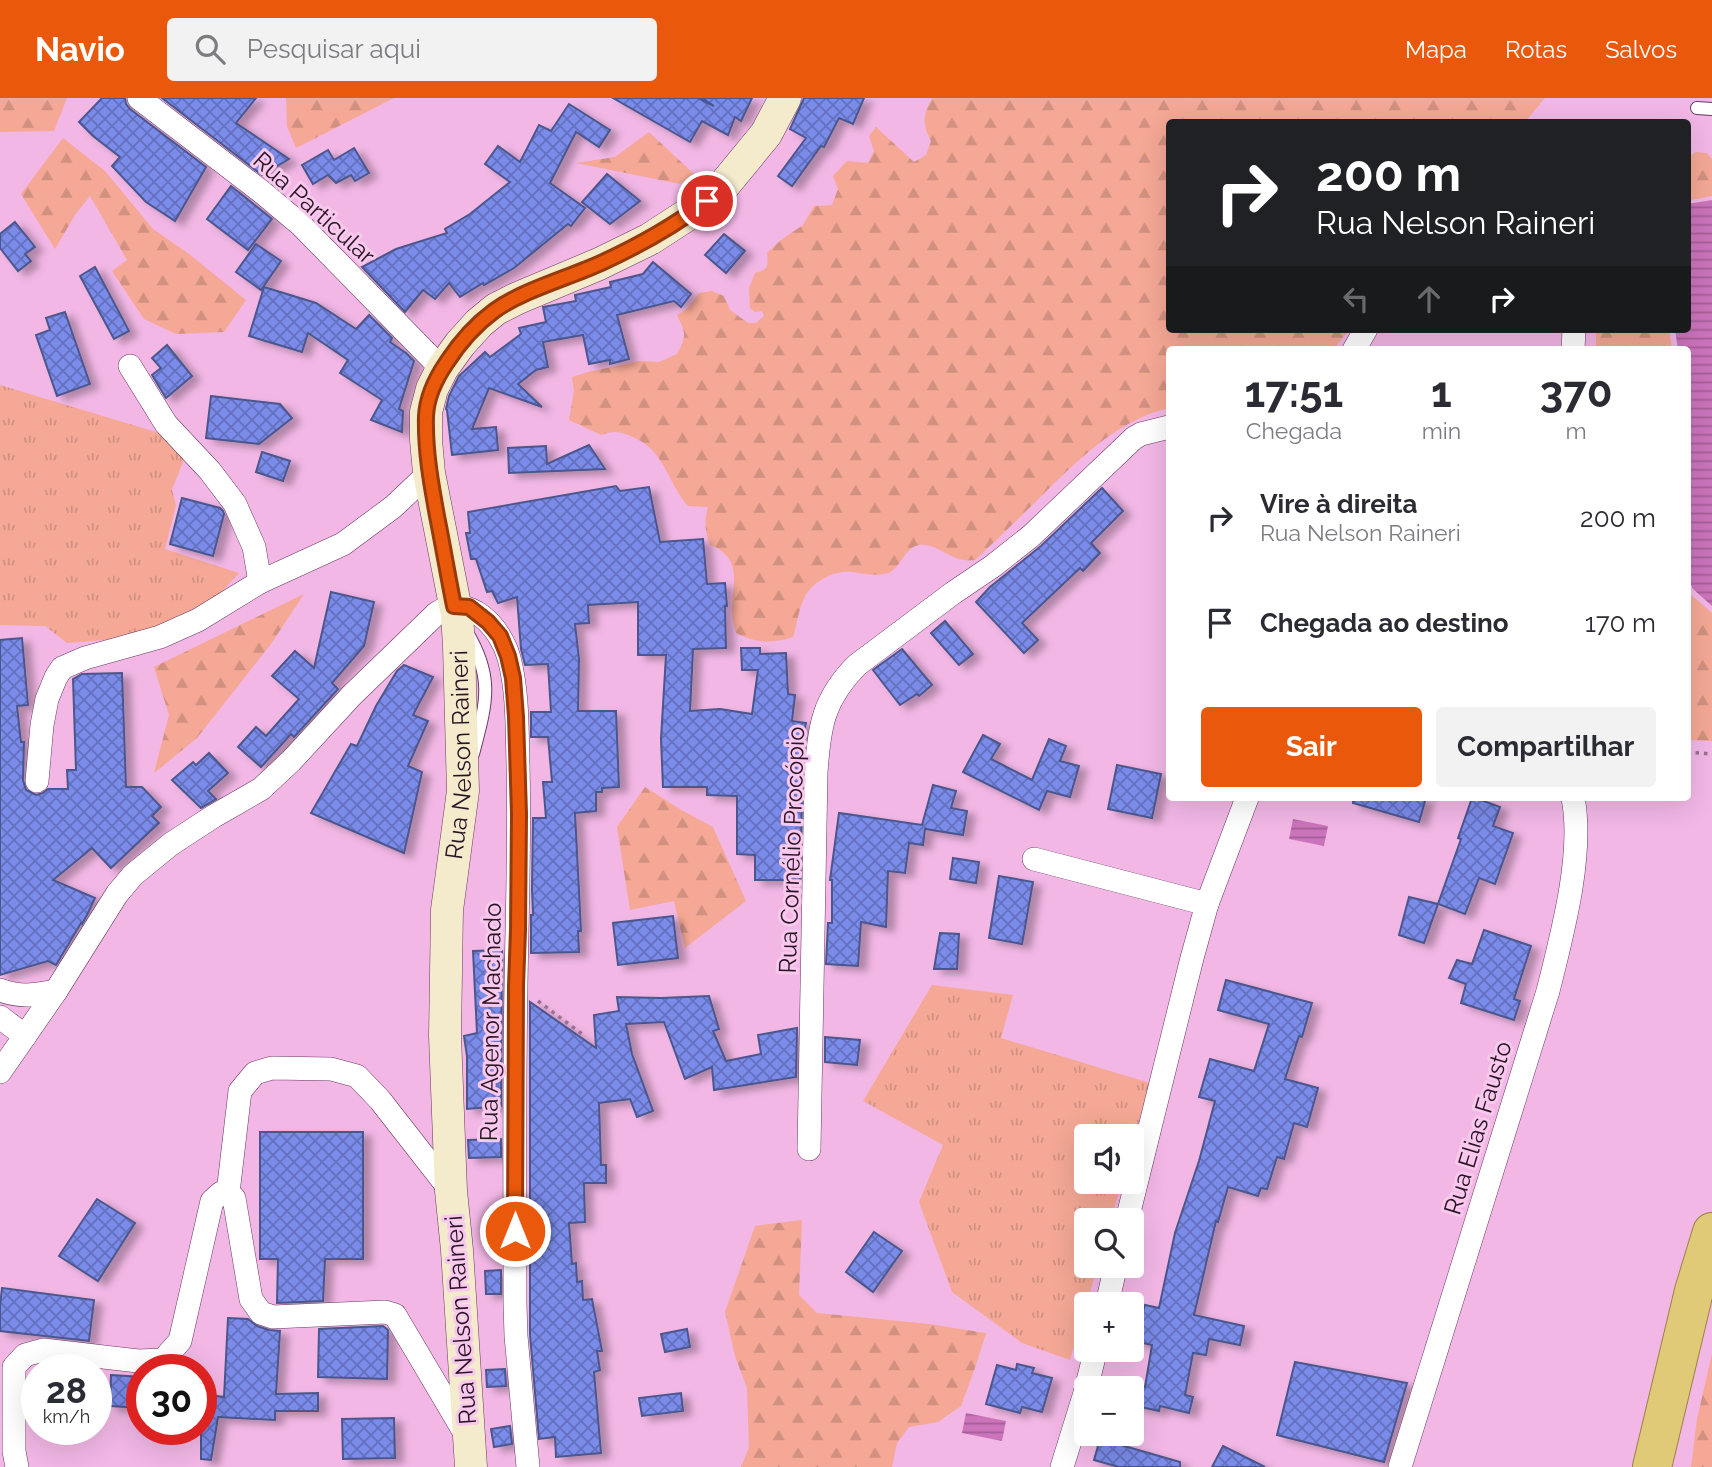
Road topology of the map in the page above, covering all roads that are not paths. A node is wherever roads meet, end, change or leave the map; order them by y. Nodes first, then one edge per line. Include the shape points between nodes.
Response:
1 (139, 98) edge
2 (785, 98) edge
3 (1697, 108) dead end
4 (1712, 109) edge
5 (130, 366) dead end
6 (442, 369) junction
7 (1166, 428) edge
8 (429, 473) junction
9 (260, 582) junction
10 (455, 610) junction
11 (37, 780) dead end
12 (1246, 801) edge
13 (1574, 801) edge
14 (1034, 859) dead end
15 (1207, 904) junction
16 (0, 990) edge
17 (55, 991) junction
18 (0, 1017) edge
19 (25, 1036) junction
20 (0, 1072) edge
21 (809, 1149) dead end
22 (451, 1191) junction
23 (228, 1193) junction
24 (1130, 1208) edge
25 (1712, 1232) edge
26 (1093, 1362) edge
27 (470, 1454) edge
28 (17, 1467) edge
29 (528, 1467) edge
30 (1062, 1467) edge
31 (1400, 1467) edge
32 (1652, 1467) edge

1 - 6 street, Rua Particular via 301,225
2 - 6 main road, Rua Nelson Raineri via 766,134 720,190 650,239 496,309
3 - 4 lane
5 - 9 street via 166,424 235,504 254,547
6 - 8 main road, Rua Nelson Raineri via 426,412
7 - 21 street, Rua Cornélio Procópio via 1134,438 1031,536 857,665 827,707 817,748
8 - 9 street via 343,544
8 - 10 main road, Rua Nelson Raineri
9 - 11 street via 160,637 62,668 47,699
10 - 17 street via 444,608 427,621 261,789 171,844 133,875
10 - 22 main road, Rua Nelson Raineri via 463,791 447,910 445,1036
10 - 29 street, Rua Agenor Machado via 469,607 500,636 513,678 519,814 515,1304
12 - 15 street
13 - 31 street, Rua Elias Fausto via 1575,858 1548,991
14 - 15 street
15 - 24 street
16 - 17 street via 26,996
17 - 19 street
18 - 19 street
19 - 20 street
22 - 23 street via 357,1076 331,1069 272,1068 255,1073 240,1091
22 - 27 main road, Rua Nelson Raineri
23 - 27 street via 234,1198 251,1299 261,1313 273,1317 385,1311 396,1315
23 - 28 street via 212,1201 180,1341 163,1360 43,1350 25,1355 15,1367
25 - 32 highway
26 - 30 street

